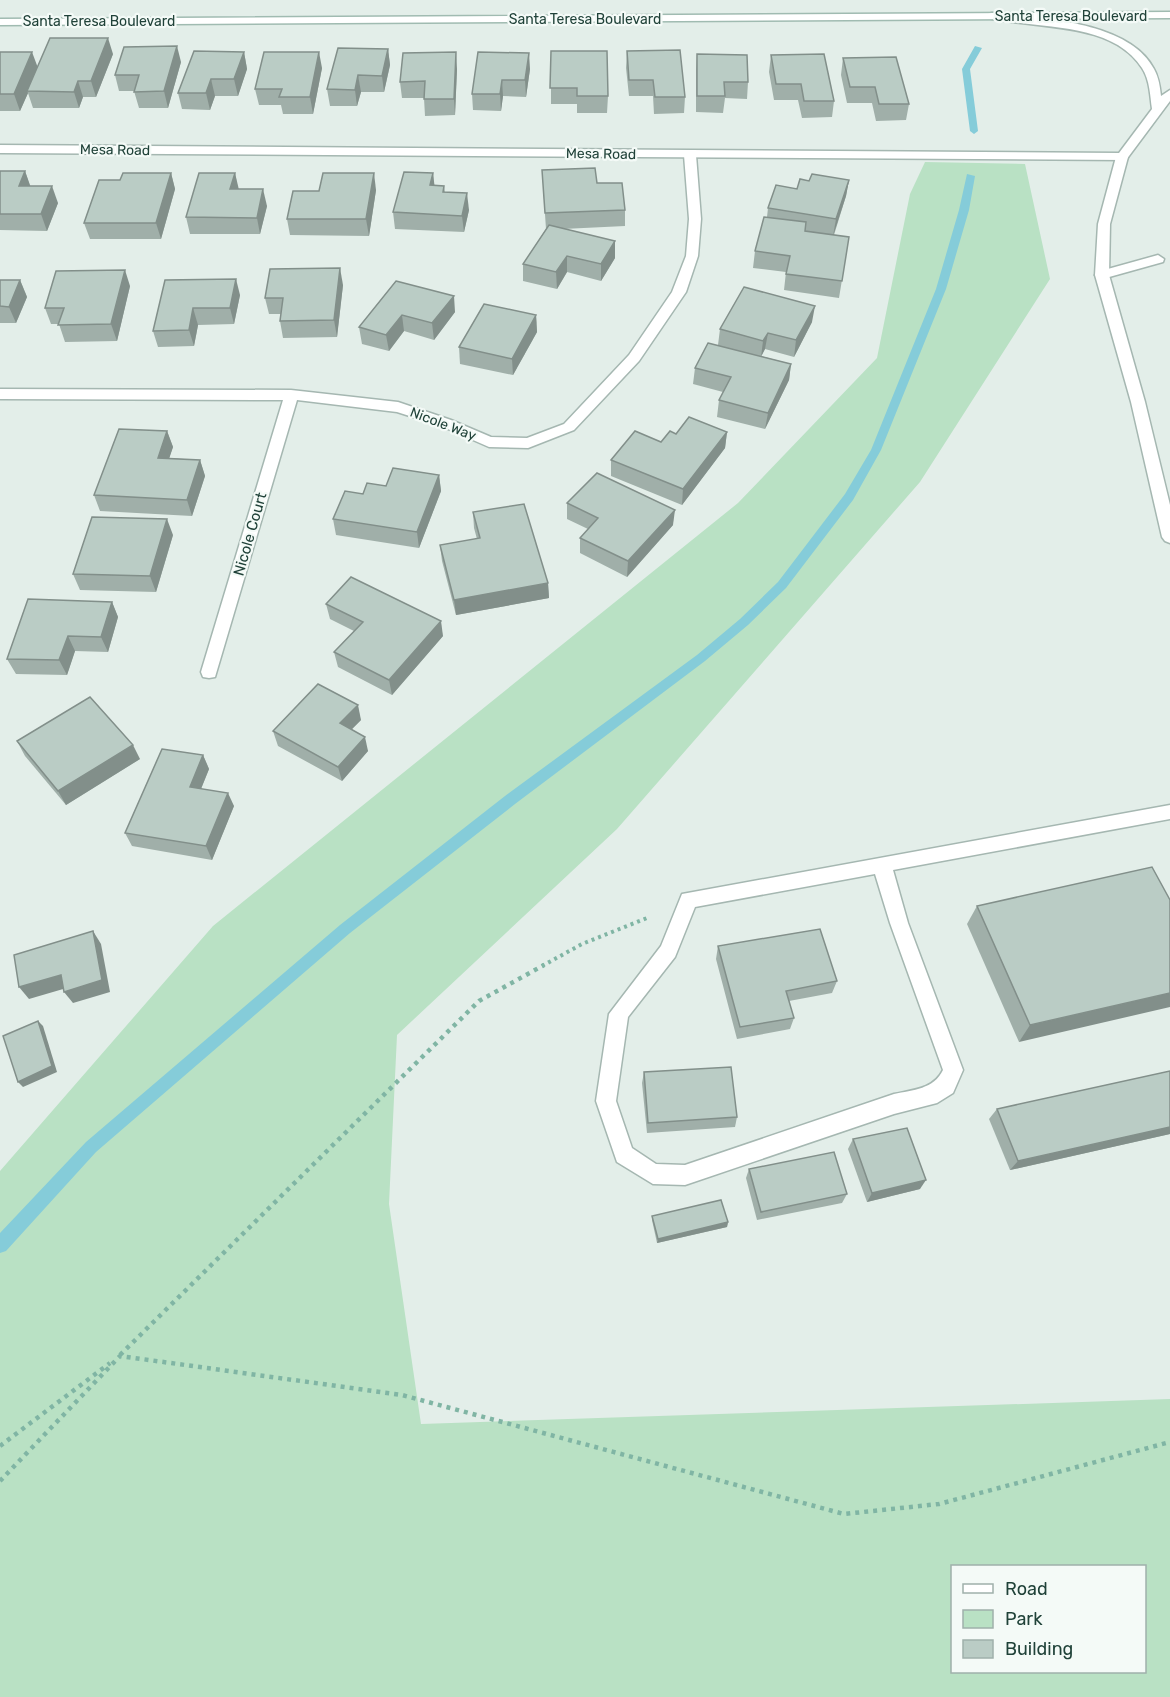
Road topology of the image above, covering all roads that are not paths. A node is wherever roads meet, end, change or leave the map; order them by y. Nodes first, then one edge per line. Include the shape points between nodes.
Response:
1 (1170, 15) edge
2 (992, 16) junction
3 (0, 22) edge
4 (1170, 93) edge
5 (1158, 109) junction
6 (0, 149) edge
7 (690, 155) junction
8 (1122, 157) junction
9 (1158, 259) dead end
10 (1102, 275) junction
11 (0, 394) edge
12 (291, 395) junction
13 (1170, 537) edge
14 (210, 672) dead end
15 (1170, 812) edge
16 (882, 865) junction

1 - 2 street, Santa Teresa Boulevard
2 - 3 street, Santa Teresa Boulevard
2 - 5 street via 1049,23 1114,40 1132,50 1148,68
4 - 5 street
5 - 8 street
6 - 7 street, Mesa Road
7 - 8 street, Mesa Road
7 - 12 street, Nicole Way via 695,219 692,256 679,292 634,358 569,427 528,442 489,442 398,407
8 - 10 street via 1104,224
9 - 10 street
10 - 13 street
11 - 12 street, Nicole Way
12 - 14 street, Nicole Court
15 - 16 street
16 - 16 street via 953,1070 946,1086 930,1096 894,1104 685,1175 653,1174 624,1155 606,1101 619,1014 668,951 689,900

